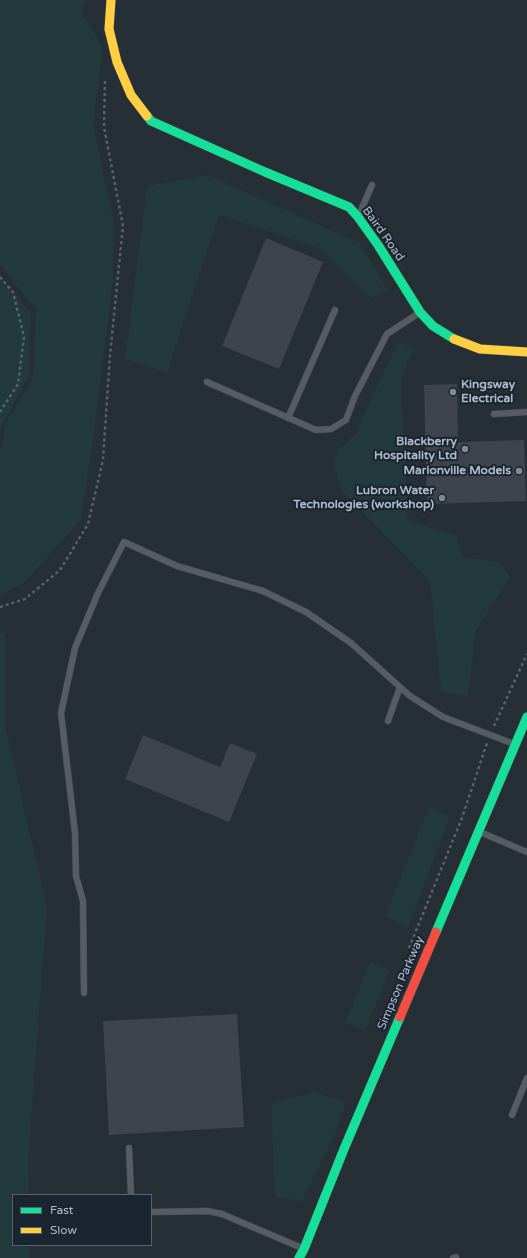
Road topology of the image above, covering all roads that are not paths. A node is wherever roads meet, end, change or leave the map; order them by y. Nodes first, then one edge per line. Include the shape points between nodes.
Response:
1 (111, 0) edge
2 (372, 185) dead end
3 (358, 217) junction
4 (335, 310) dead end
5 (420, 312) junction
6 (527, 352) edge
7 (207, 382) dead end
8 (527, 412) edge
9 (494, 414) dead end
10 (288, 418) junction
11 (400, 687) junction
12 (527, 718) edge
13 (388, 721) dead end
14 (516, 745) junction
15 (479, 832) junction
16 (527, 852) edge
17 (84, 992) dead end
18 (527, 1078) edge
19 (512, 1115) dead end
20 (129, 1148) dead end
21 (131, 1194) edge
22 (152, 1212) edge
23 (304, 1249) junction
24 (299, 1258) edge

1 - 3 street, Baird Road via 109,29 117,62 131,95 151,121 349,207
2 - 3 lane
3 - 5 street, Baird Road
4 - 10 lane
5 - 6 street, Baird Road via 433,326 465,344 480,349
5 - 10 lane via 388,334 355,396 346,420 331,429 316,430
7 - 10 lane
8 - 9 lane
11 - 13 lane
11 - 14 lane via 443,716
11 - 17 lane via 351,643 306,612 263,591 177,566 124,542 98,593 75,648 61,713 75,833 76,876 83,901
12 - 14 street, Simpson Parkway
14 - 15 street, Simpson Parkway
15 - 16 lane
15 - 23 street, Simpson Parkway
18 - 19 lane
20 - 21 lane
22 - 23 lane via 208,1211 222,1214
23 - 24 street, Simpson Parkway

